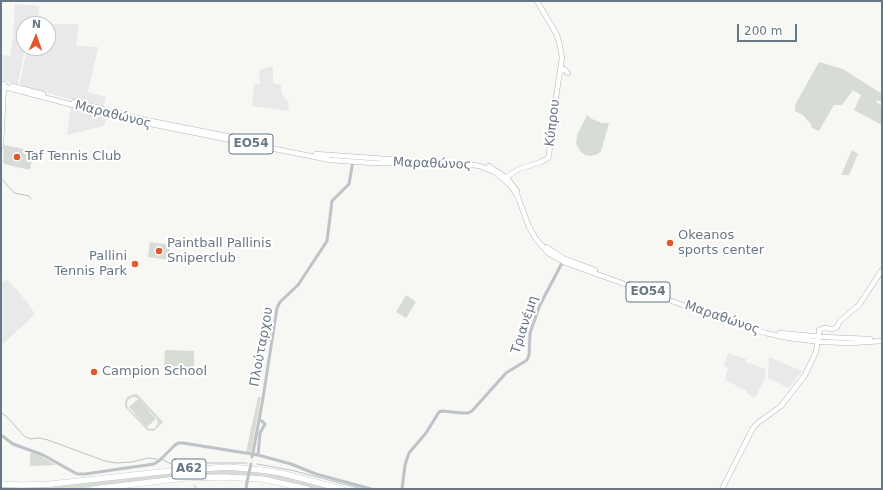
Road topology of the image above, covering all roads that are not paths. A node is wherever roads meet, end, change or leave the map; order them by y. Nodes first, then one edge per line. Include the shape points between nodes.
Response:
1 (537, 2) edge
2 (561, 72) junction
3 (568, 72) dead end
4 (3, 85) edge
5 (10, 89) junction
6 (4, 94) junction
7 (198, 126) dead end
8 (180, 130) junction
9 (201, 131) junction
10 (184, 135) dead end
11 (1, 146) edge
12 (352, 160) junction
13 (505, 178) junction
14 (563, 260) junction
15 (882, 270) edge
16 (820, 330) junction
17 (818, 339) junction
18 (804, 340) junction
19 (882, 340) edge
20 (814, 350) junction
21 (814, 356) junction
22 (259, 421) junction
23 (1, 435) edge
24 (258, 455) junction
25 (1, 484) edge
26 (93, 489) edge
27 (246, 489) edge
28 (307, 489) edge
29 (342, 489) edge
30 (371, 489) edge
31 (402, 489) edge
32 (722, 489) edge

1 - 2 main road, Κύπρου via 558,39 562,58
1 - 13 main road, Κύπρου via 558,44 560,56 547,154 537,161 516,168
2 - 3 main road via 564,69
2 - 13 main road, Κύπρου via 549,157 517,170
4 - 5 main road, Μαραθώνος / ΕΟ54
4 - 6 main road
4 - 9 main road, Μαραθώνος / ΕΟ54
5 - 6 main road
5 - 8 main road, Μαραθώνος / ΕΟ54
6 - 11 main road
7 - 9 main road
8 - 10 main road
8 - 12 main road, Μαραθώνος / ΕΟ54 via 326,159
9 - 12 main road, Μαραθώνος / ΕΟ54
12 - 13 main road, Μαραθώνος / ΕΟ54 via 469,164 487,168
12 - 13 main road, Μαραθώνος / ΕΟ54 via 474,162 490,166
12 - 22 street, Πλούταρχου via 348,185 332,201 327,241 298,285 277,308
13 - 14 main road, Μαραθώνος / ΕΟ54 via 514,185 519,194 537,236 548,249
14 - 17 main road, Μαραθώνος / ΕΟ54 via 746,325
14 - 18 main road, Μαραθώνος / ΕΟ54 via 745,327
14 - 31 street, Τριανέμη via 536,316 530,333 527,360 506,373 472,411 442,411 437,414 426,433 409,453
15 - 16 main road via 860,303 836,328
16 - 17 main road
16 - 17 main road via 817,332
17 - 18 main road, Μαραθώνος / ΕΟ54
17 - 19 main road, Μαραθώνος / ΕΟ54
17 - 20 main road
17 - 21 main road
18 - 20 main road via 812,344
20 - 21 main road
21 - 32 main road via 805,375 781,406 753,428
22 - 24 street via 265,424 260,434
22 - 27 street, Πλούταρχου, bridge
23 - 24 street via 16,445 43,455 78,474 154,464 180,443
24 - 30 street
25 - 29 highway, Α62 via 51,484 229,467 281,473
26 - 28 highway, Α62 via 214,477 262,479

